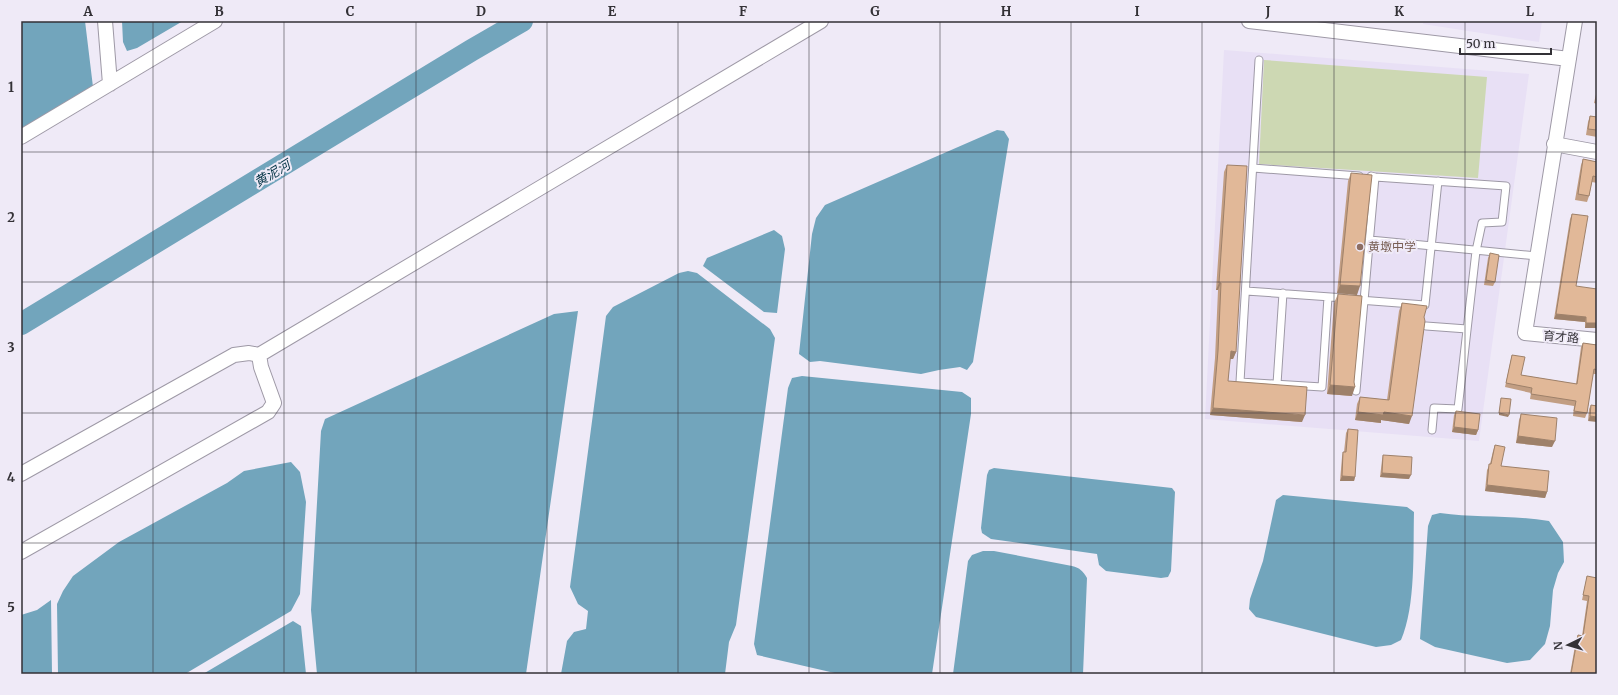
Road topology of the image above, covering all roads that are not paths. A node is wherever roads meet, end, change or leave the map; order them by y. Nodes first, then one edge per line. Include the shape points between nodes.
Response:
1 (106, 21) edge
2 (215, 21) edge
3 (821, 21) edge
4 (1248, 21) edge
5 (1575, 21) edge
6 (1569, 59) junction
7 (1259, 60) dead end
8 (110, 84) junction
9 (21, 137) edge
10 (1554, 144) junction
11 (1597, 152) edge
12 (1253, 168) junction
13 (1375, 177) junction
14 (1438, 181) junction
15 (1370, 240) junction
16 (1431, 246) junction
17 (1476, 251) junction
18 (1537, 256) junction
19 (1246, 290) junction
20 (1283, 294) junction
21 (1328, 297) junction
22 (1364, 300) junction
23 (1426, 326) edge
24 (1467, 329) junction
25 (1597, 340) edge
26 (259, 355) junction
27 (1277, 384) junction
28 (1356, 391) edge
29 (1432, 430) dead end
30 (21, 474) edge
31 (21, 552) edge

1 - 8 street
2 - 8 street
3 - 26 street
4 - 6 street
5 - 6 street
6 - 10 street
7 - 12 lane
8 - 9 street
10 - 11 street
10 - 18 street
12 - 13 lane
12 - 19 lane
13 - 14 lane
13 - 15 lane
14 - 16 lane
14 - 17 lane via 1506,186 1502,222 1482,223
15 - 16 lane
15 - 22 lane
16 - 17 lane
16 - 22 lane via 1426,305
17 - 18 lane
17 - 24 lane
18 - 25 street, 育才路 via 1525,333
19 - 20 lane
19 - 27 lane via 1240,382
20 - 21 lane
20 - 27 lane
21 - 22 lane
21 - 27 lane via 1322,387
22 - 28 lane
23 - 24 lane
24 - 29 lane via 1458,409 1434,408
26 - 30 street via 234,355
26 - 31 street via 274,403 268,412

